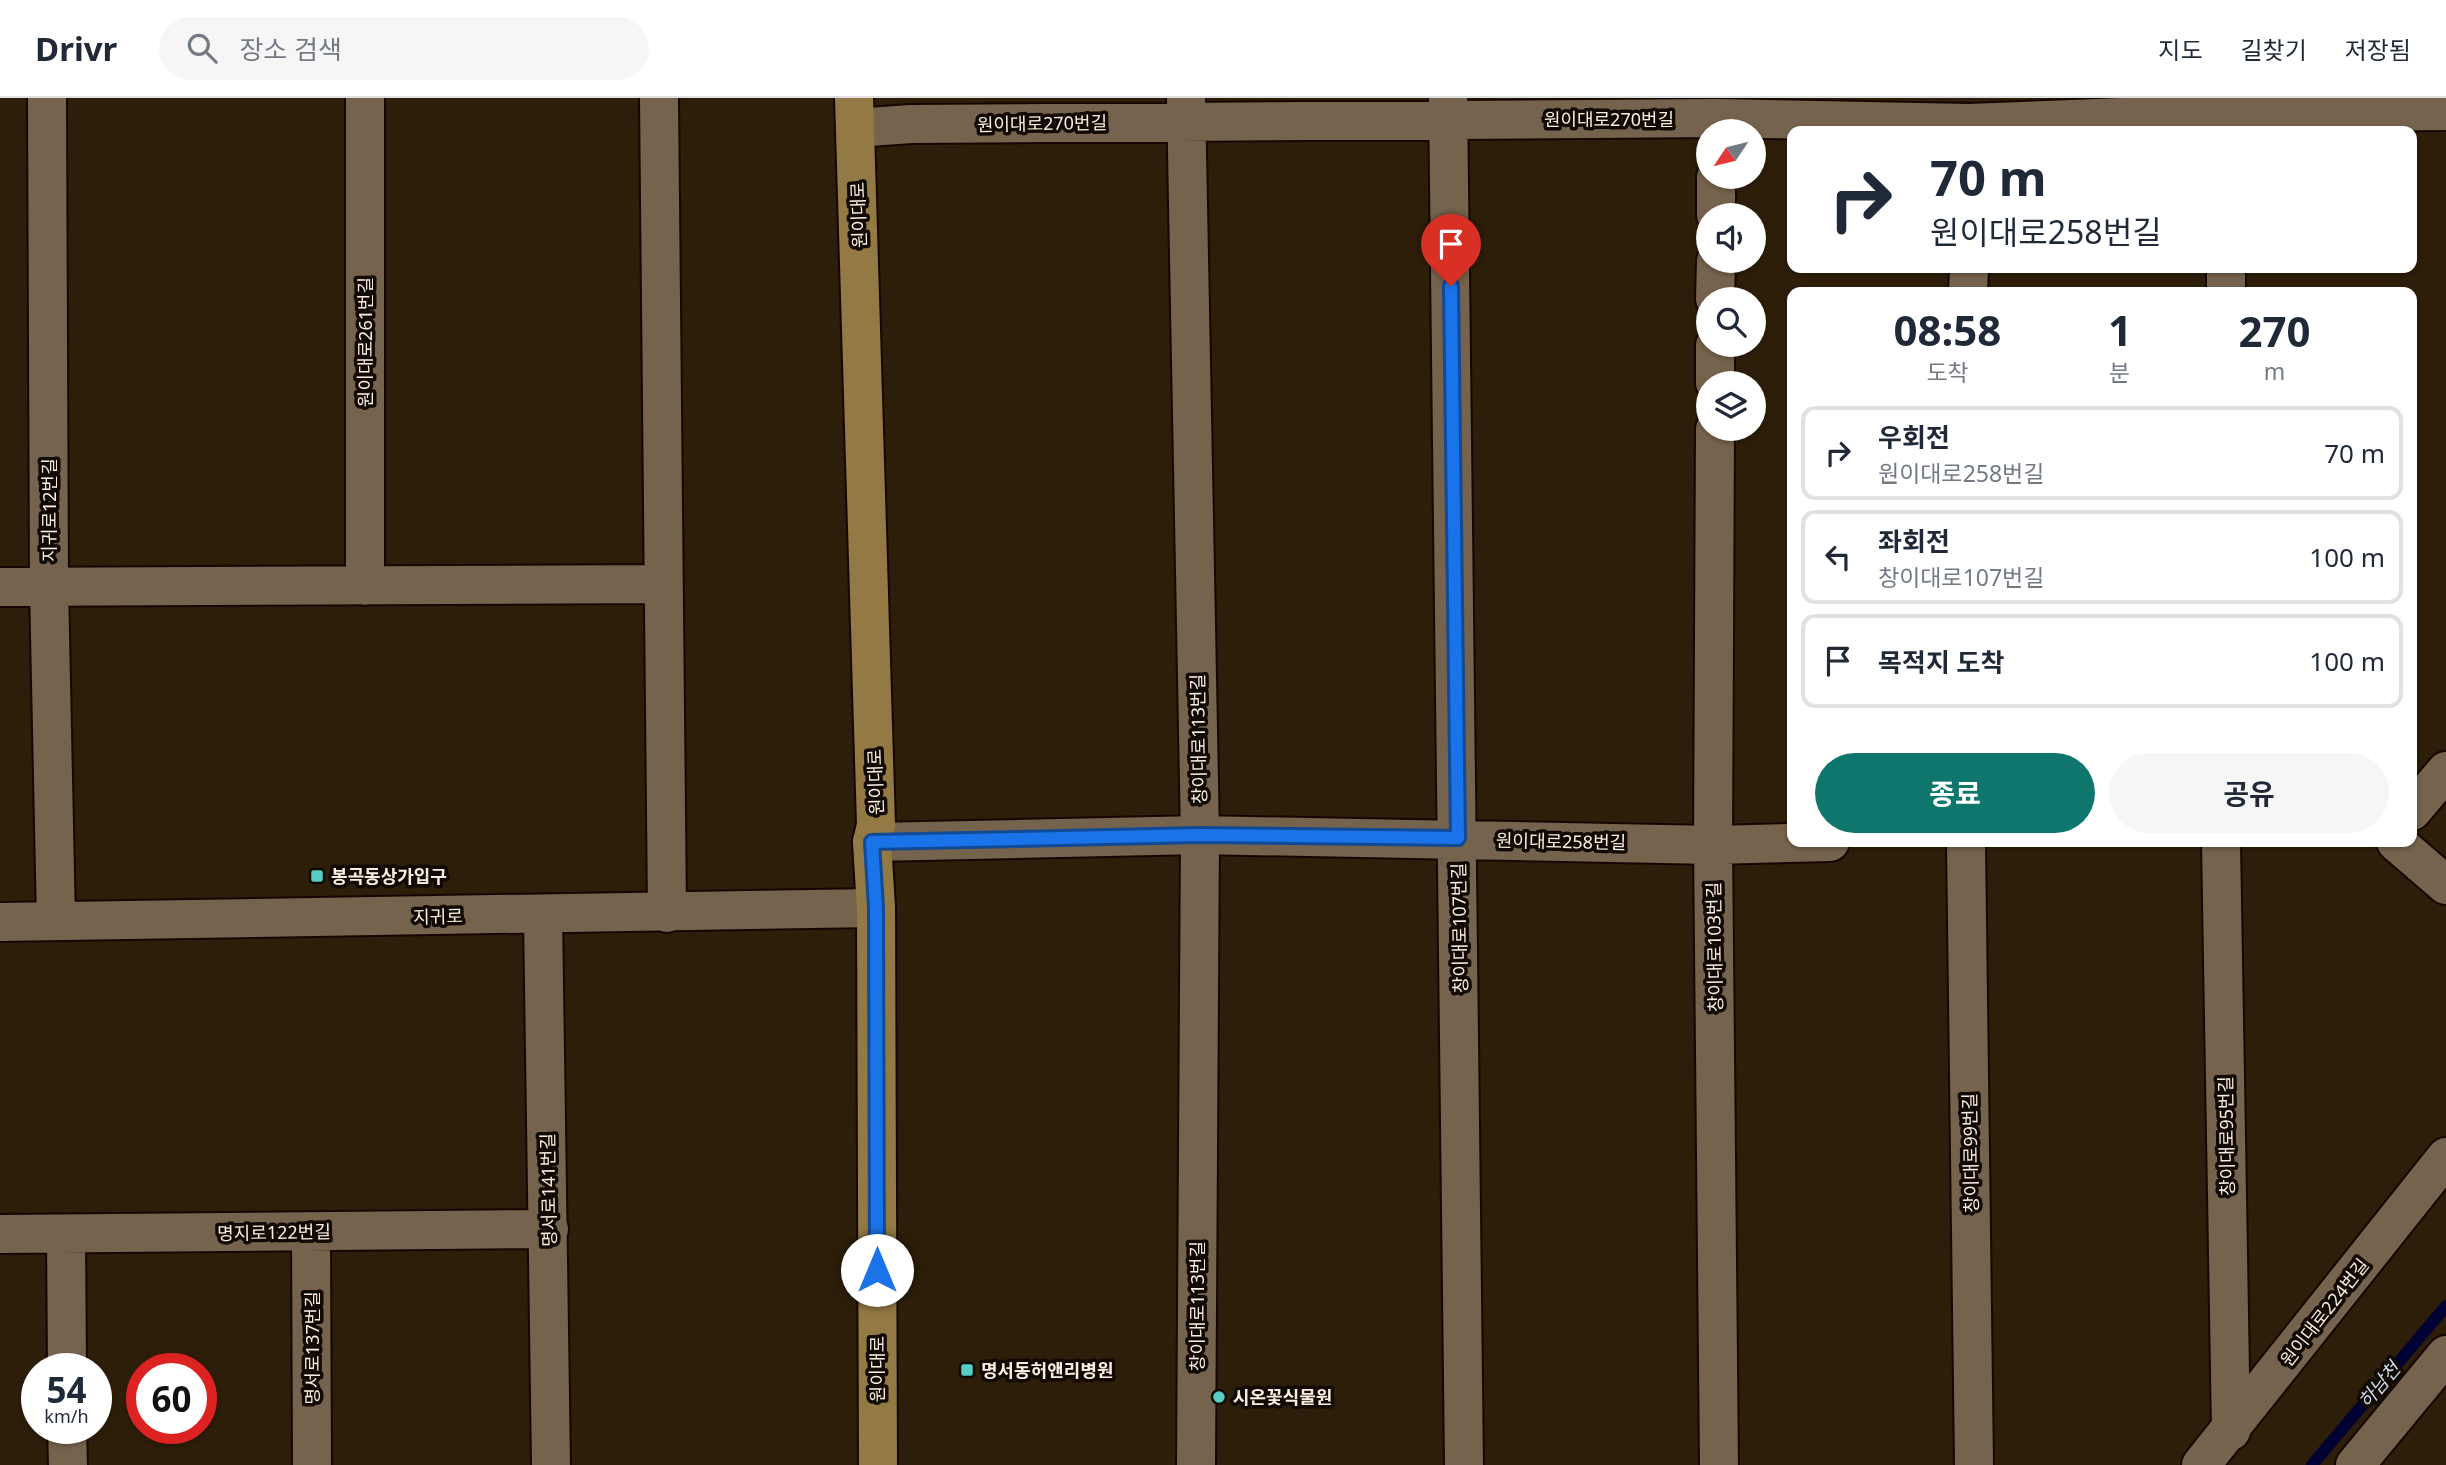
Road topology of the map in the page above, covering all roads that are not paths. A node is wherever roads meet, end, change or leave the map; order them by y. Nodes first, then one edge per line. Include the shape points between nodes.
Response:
1 (47, 98) edge
2 (365, 98) edge
3 (659, 98) edge
4 (1448, 109) edge
5 (1186, 110) edge
6 (2446, 111) edge
7 (855, 113) edge
8 (2227, 114) edge
9 (1716, 116) edge
10 (1969, 117) edge
11 (1715, 441) edge
12 (663, 584) junction
13 (49, 586) junction
14 (365, 586) junction
15 (0, 587) edge
16 (2446, 771) edge
17 (2417, 805) edge
18 (1200, 835) junction
19 (1458, 838) junction
20 (872, 842) junction
21 (1787, 843) edge
22 (1713, 845) junction
23 (1966, 847) edge
24 (2221, 847) edge
25 (2402, 847) edge
26 (2446, 885) edge
27 (876, 908) junction
28 (667, 913) junction
29 (544, 915) junction
30 (56, 921) junction
31 (0, 922) edge
32 (2446, 1157) edge
33 (549, 1229) junction
34 (312, 1232) junction
35 (0, 1234) edge
36 (66, 1235) junction
37 (67, 1353) edge
38 (2446, 1355) edge
39 (2231, 1431) junction
40 (67, 1444) edge
41 (68, 1465) edge
42 (312, 1465) edge
43 (551, 1465) edge
44 (878, 1465) edge
45 (1196, 1465) edge
46 (1464, 1465) edge
47 (1719, 1465) edge
48 (1974, 1465) edge
49 (2201, 1465) edge
50 (2355, 1465) edge

1 - 13 street, 지귀로12번길
2 - 14 street, 원이대로261번길
3 - 12 street
4 - 5 street, 원이대로270번길
4 - 9 street, 원이대로270번길
4 - 19 street, 창이대로107번길
5 - 7 street, 원이대로270번길
5 - 18 street, 창이대로113번길
6 - 8 street, 원이대로270번길
7 - 20 main road, 원이대로 via 876,825
8 - 10 street, 원이대로270번길
9 - 10 street, 원이대로270번길
11 - 22 street, 창이대로103번길
12 - 14 street
12 - 28 street
13 - 14 street
13 - 15 street
13 - 30 street, 지귀로12번길
16 - 17 street
18 - 19 street, 원이대로258번길
18 - 20 street, 원이대로258번길
18 - 45 street, 창이대로113번길
19 - 22 street, 원이대로258번길
19 - 46 street, 창이대로107번길
20 - 27 main road, 원이대로
21 - 22 street, 원이대로258번길
22 - 47 street, 창이대로103번길
23 - 48 street, 창이대로99번길
24 - 39 street, 창이대로95번길
25 - 26 street
27 - 28 street, 지귀로
27 - 44 main road, 원이대로
28 - 29 street, 지귀로
29 - 30 street, 지귀로
29 - 33 street, 명서로141번길
30 - 31 street, 지귀로
32 - 39 street, 원이대로224번길
33 - 34 street, 명지로122번길
33 - 43 street, 명서로141번길
34 - 36 street, 명지로122번길
34 - 42 street, 명서로137번길
35 - 36 street, 명지로122번길
36 - 37 street
38 - 50 street
39 - 49 street, 원이대로224번길
40 - 41 street

